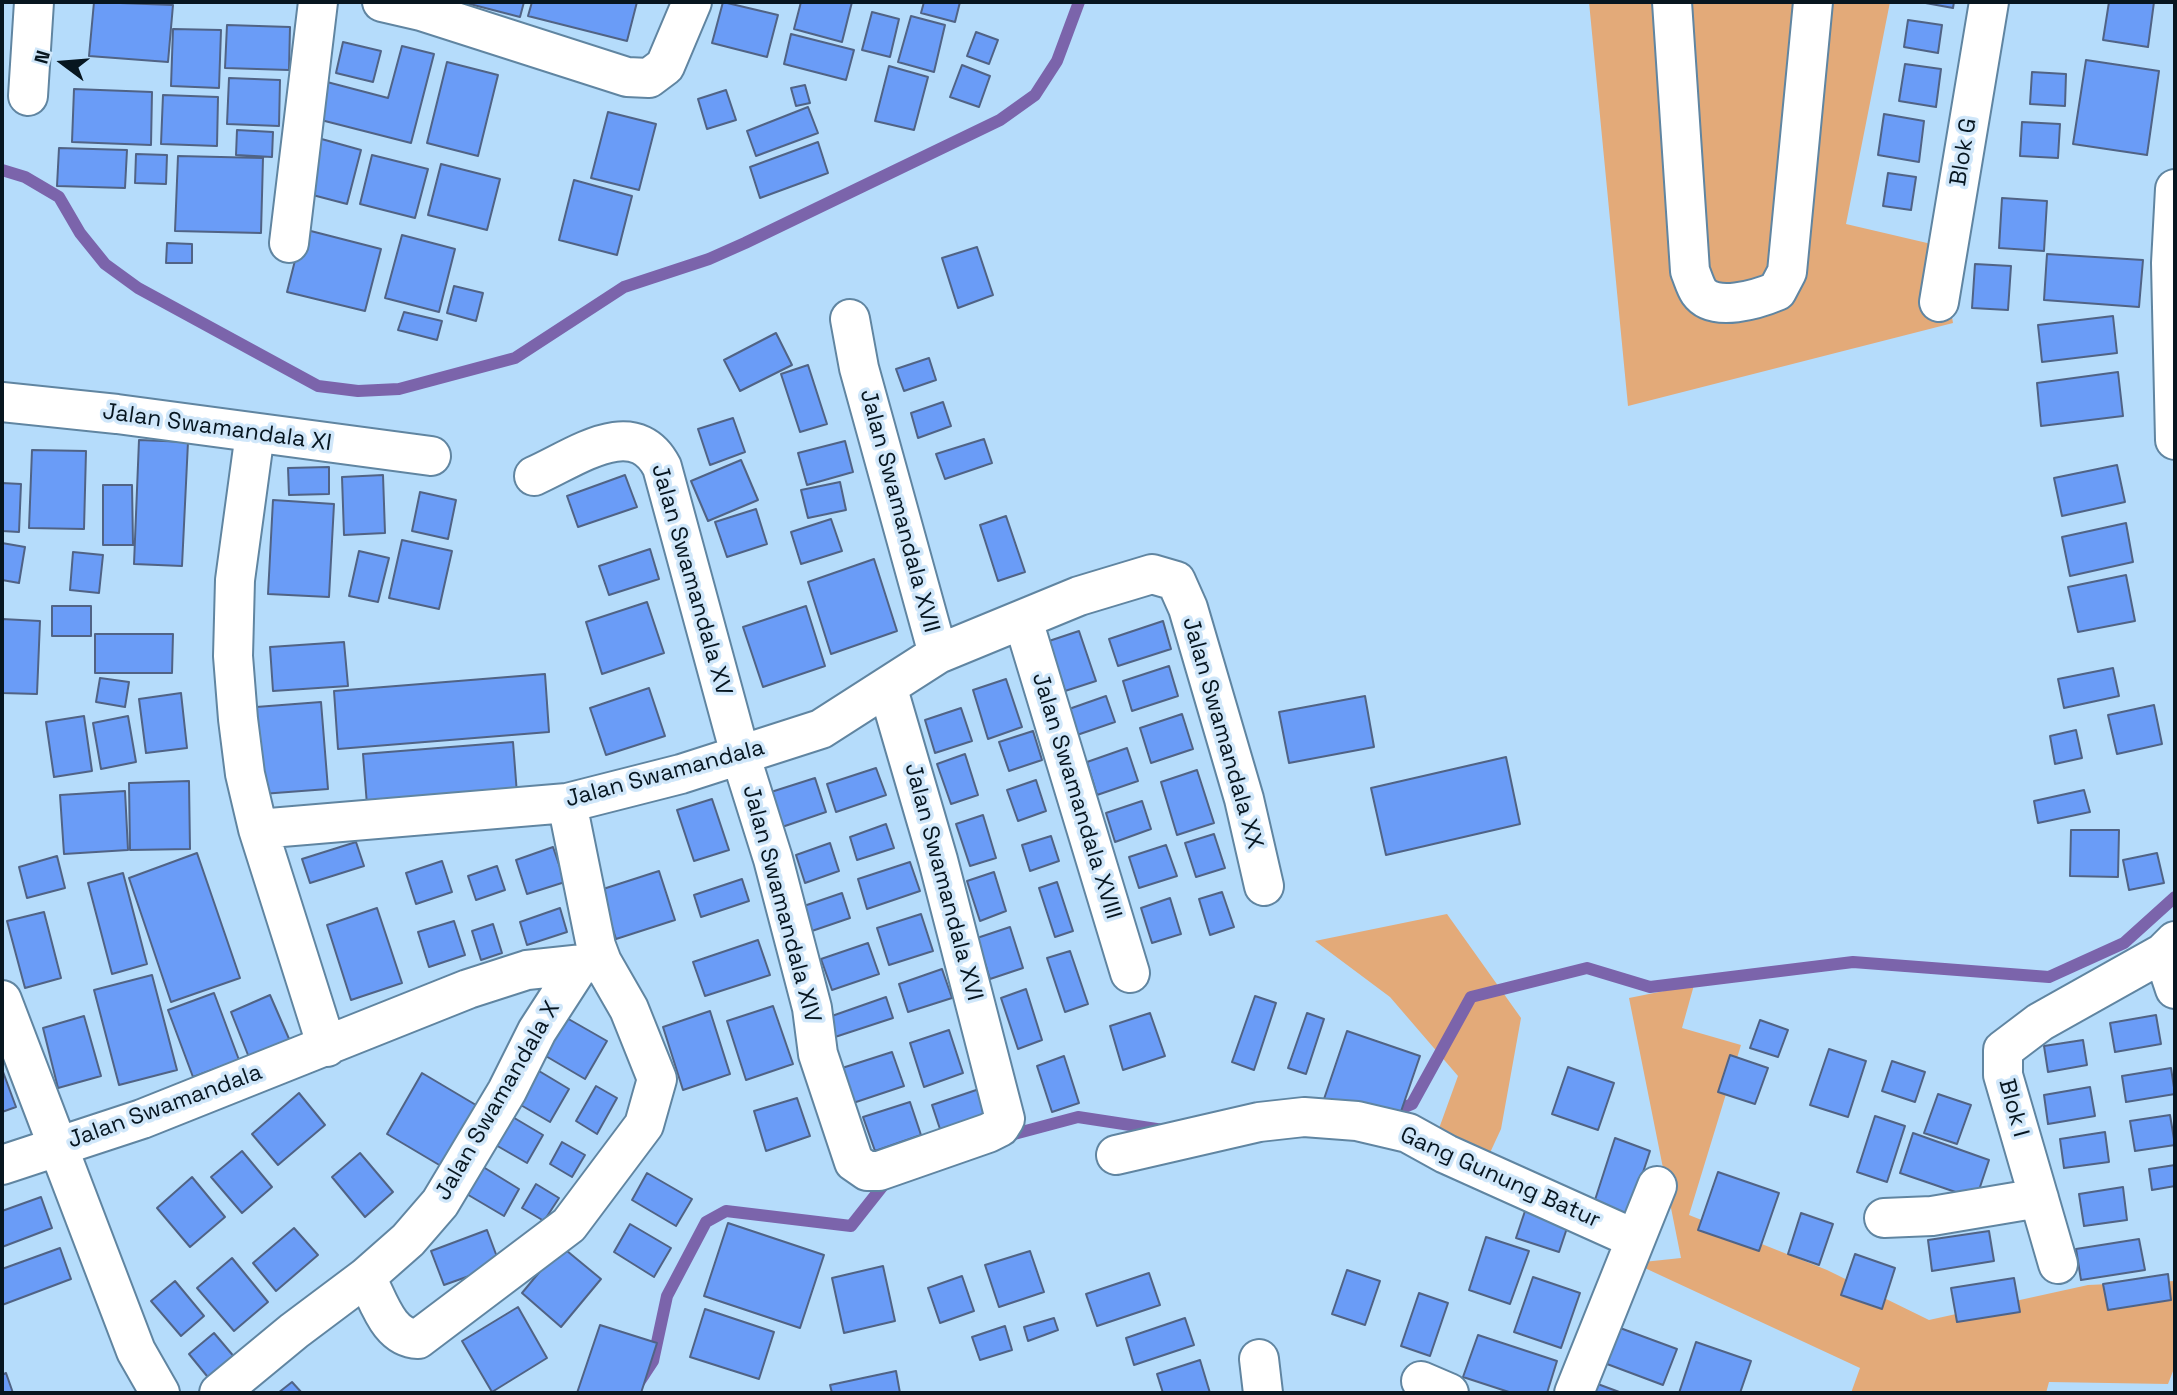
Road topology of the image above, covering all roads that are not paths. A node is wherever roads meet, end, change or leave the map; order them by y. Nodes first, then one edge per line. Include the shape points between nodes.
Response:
1 (34, 2) edge
2 (318, 2) edge
3 (382, 2) edge
4 (692, 2) edge
5 (1672, 2) edge
6 (1813, 2) edge
7 (1989, 2) edge
8 (28, 96) dead end
9 (2175, 189) edge
10 (289, 243) dead end
11 (1940, 302) dead end
12 (850, 319) dead end
13 (2, 402) edge
14 (255, 433) junction
15 (2175, 440) edge
16 (431, 456) dead end
17 (534, 476) dead end
18 (1176, 581) joint
19 (1023, 620) junction
20 (938, 654) junction
21 (887, 689) junction
22 (740, 754) junction
23 (567, 803) junction
24 (258, 829) junction
25 (1264, 886) dead end
26 (2169, 947) edge
27 (590, 964) junction
28 (1130, 973) dead end
29 (2175, 989) edge
30 (2, 1000) edge
31 (327, 1047) junction
32 (818, 1054) joint
33 (59, 1146) junction
34 (1116, 1156) dead end
35 (2, 1166) edge
36 (1657, 1186) dead end
37 (2039, 1198) junction
38 (1884, 1218) dead end
39 (1635, 1238) junction
40 (2058, 1264) dead end
41 (366, 1276) junction
42 (160, 1393) edge
43 (219, 1393) edge
44 (1574, 1393) edge

1 - 8 street
2 - 10 street
3 - 4 street via 604,71 649,78 665,66
5 - 6 street via 1690,271 1700,293 1715,302 1756,299 1777,291 1787,272
7 - 11 street, Blok G
9 - 15 street via 2171,263
12 - 20 street, Jalan Swamandala XVII via 859,368
13 - 14 street, Jalan Swamandala XI
14 - 16 street, Jalan Swamandala XI
14 - 24 street via 235,580 233,656 245,774
17 - 22 street, Jalan Swamandala XV via 619,439 653,451 662,467
18 - 19 street, Jalan Swamandala via 1152,574 1079,596
18 - 25 street, Jalan Swamandala XX via 1244,799
19 - 20 street, Jalan Swamandala
19 - 28 street, Jalan Swamandala XVIII
20 - 21 street, Jalan Swamandala
21 - 22 street, Jalan Swamandala via 821,729
21 - 32 street, Jalan Swamandala XVI via 939,860 1006,1119 1000,1128 891,1168 867,1171 854,1162
22 - 23 street, Jalan Swamandala
22 - 32 street, Jalan Swamandala XIV via 812,1008
23 - 24 street, Jalan Swamandala
23 - 27 street
24 - 31 street
26 - 29 street
26 - 37 street, Blok I via 2040,1022 2003,1051 2003,1075
27 - 31 street, Jalan Swamandala via 527,970 425,1004
27 - 41 street, Jalan Swamandala X via 537,1031 440,1203 408,1240
27 - 41 street via 629,1009 657,1079 644,1125 569,1225 418,1339 395,1332
30 - 33 street
31 - 33 street, Jalan Swamandala
33 - 35 street, Jalan Swamandala
33 - 42 street via 136,1351
34 - 39 street, Gang Gunung Batur via 1259,1122 1304,1116 1357,1121 1408,1133
36 - 39 street
37 - 38 street via 1932,1216
37 - 40 street, Blok I
39 - 44 street
41 - 43 street, Jalan Swamandala X

